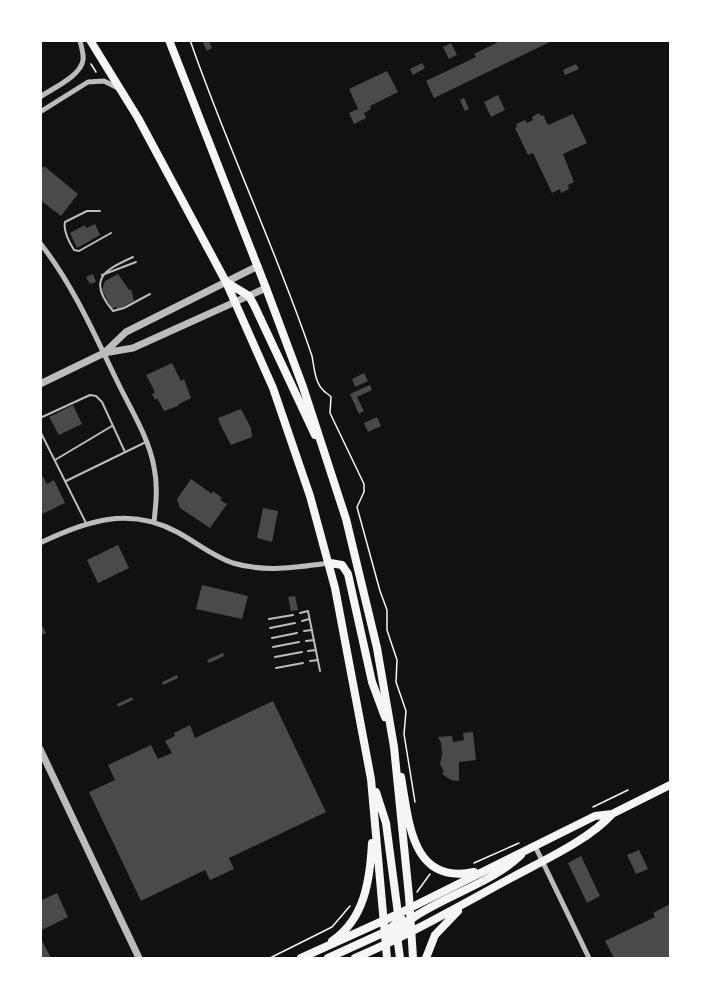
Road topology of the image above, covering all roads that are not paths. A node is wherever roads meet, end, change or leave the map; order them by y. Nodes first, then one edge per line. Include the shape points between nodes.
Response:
1 (80, 40) edge
2 (90, 40) edge
3 (169, 40) edge
4 (120, 88) junction
5 (40, 97) edge
6 (40, 112) edge
7 (100, 211) dead end
8 (111, 233) dead end
9 (40, 243) edge
10 (133, 257) dead end
11 (136, 262) dead end
12 (258, 266) junction
13 (102, 275) junction
14 (226, 282) junction
15 (266, 288) junction
16 (150, 294) dead end
17 (249, 296) junction
18 (235, 302) junction
19 (104, 353) junction
20 (40, 384) edge
21 (40, 418) edge
22 (113, 426) junction
23 (40, 431) edge
24 (146, 442) junction
25 (125, 452) junction
26 (55, 460) junction
27 (332, 472) junction
28 (66, 481) junction
29 (154, 522) junction
30 (86, 523) junction
31 (40, 543) edge
32 (330, 562) junction
33 (300, 613) dead end
34 (292, 615) dead end
35 (269, 619) dead end
36 (309, 620) junction
37 (302, 621) dead end
38 (295, 623) dead end
39 (270, 628) dead end
40 (312, 630) junction
41 (304, 631) dead end
42 (297, 633) dead end
43 (272, 638) dead end
44 (314, 640) junction
45 (306, 641) dead end
46 (299, 642) dead end
47 (273, 647) dead end
48 (316, 650) junction
49 (308, 651) dead end
50 (302, 652) dead end
51 (275, 657) dead end
52 (318, 660) junction
53 (310, 661) dead end
54 (303, 663) dead end
55 (276, 668) dead end
56 (320, 671) dead end
57 (391, 732) junction
58 (394, 747) junction
59 (40, 749) edge
60 (371, 779) junction
61 (670, 784) edge
62 (375, 811) junction
63 (612, 814) junction
64 (535, 846) junction
65 (527, 850) junction
66 (503, 861) junction
67 (543, 861) junction
68 (500, 884) junction
69 (410, 908) junction
70 (410, 920) junction
71 (383, 921) junction
72 (395, 928) junction
73 (411, 932) junction
74 (386, 944) junction
75 (140, 958) edge
76 (301, 958) edge
77 (328, 958) edge
78 (355, 958) edge
79 (387, 958) edge
80 (400, 958) edge
81 (413, 958) edge
82 (426, 958) edge
83 (589, 958) edge

1 - 5 street via 80,68
2 - 4 main road
3 - 12 main road
4 - 6 street via 104,81 88,82
4 - 14 main road
7 - 8 lane via 87,211 64,222 72,247 80,251
9 - 19 street via 75,296
10 - 13 lane
11 - 13 lane
12 - 14 street
12 - 15 main road
13 - 16 lane via 100,285 113,311
14 - 17 main road
14 - 18 main road
14 - 19 street via 126,332
15 - 17 street
15 - 27 main road
17 - 18 street
17 - 27 main road
18 - 19 street via 133,348
18 - 32 main road via 289,431
19 - 20 street
19 - 24 street
21 - 22 lane via 90,395 102,402
22 - 25 lane
22 - 26 lane
23 - 26 lane
24 - 25 lane
24 - 29 street via 157,489
25 - 28 lane
26 - 28 lane
27 - 57 main road via 358,565
28 - 30 lane
29 - 30 street via 120,518
29 - 32 street via 241,565 284,569
30 - 31 street
32 - 57 main road via 342,565 348,574 372,682
32 - 60 main road
33 - 36 lane via 308,611
34 - 35 lane
36 - 37 lane
36 - 40 lane
38 - 39 lane
40 - 41 lane
40 - 44 lane
42 - 43 lane
44 - 45 lane
44 - 48 lane
46 - 47 lane
48 - 49 lane
48 - 52 lane
50 - 51 lane
52 - 53 lane
52 - 56 lane
54 - 55 lane
57 - 58 main road
58 - 66 main road via 411,831 425,861 439,870 459,874
58 - 69 main road
59 - 75 street
60 - 62 main road
60 - 72 main road via 386,823
61 - 63 main road
62 - 71 main road
62 - 76 main road via 369,882 360,908 337,938
63 - 64 main road via 595,816
63 - 67 main road via 601,826
64 - 65 main road
64 - 67 street
65 - 66 main road
65 - 70 main road via 504,869
66 - 69 main road
67 - 68 main road
67 - 83 street
68 - 73 main road
68 - 82 main road via 451,916 435,935
69 - 70 main road
69 - 72 main road
70 - 72 main road
70 - 73 main road
71 - 72 main road
71 - 72 main road
71 - 76 main road
72 - 73 main road
72 - 74 main road
72 - 74 main road
72 - 77 main road
72 - 80 main road
73 - 81 main road
74 - 78 main road
74 - 79 main road

